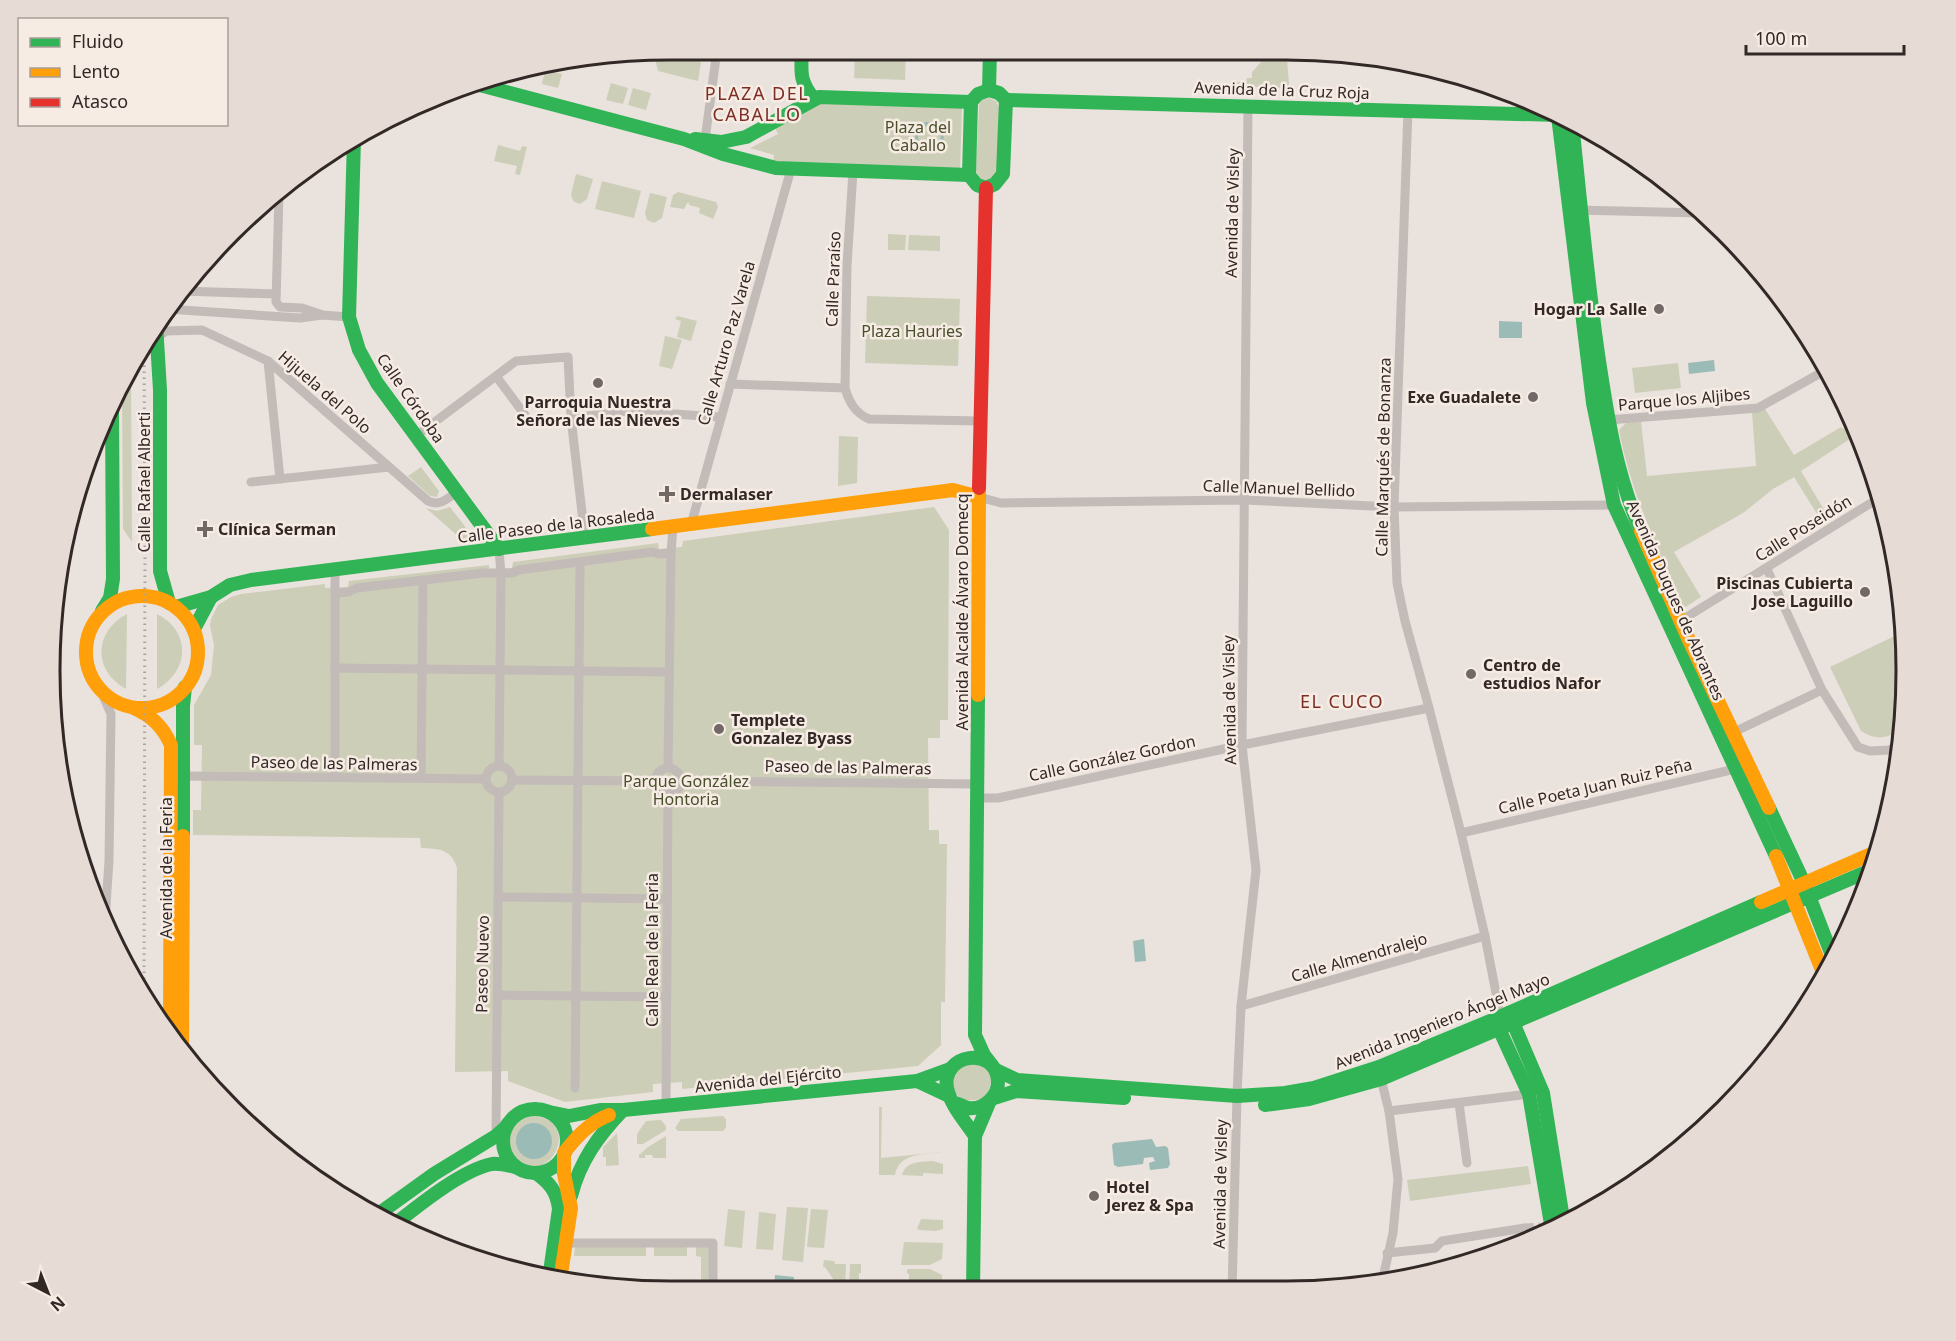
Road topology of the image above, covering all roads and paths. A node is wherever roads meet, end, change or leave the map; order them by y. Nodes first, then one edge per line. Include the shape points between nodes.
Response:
1 (716, 60) edge
2 (801, 60) edge
3 (990, 60) edge
4 (501, 84) edge
5 (989, 90) junction
6 (814, 99) junction
7 (1006, 100) junction
8 (971, 102) junction
9 (1248, 106) junction
10 (1408, 110) junction
11 (1539, 115) edge
12 (1560, 125) edge
13 (1572, 132) edge
14 (684, 139) junction
15 (705, 140) junction
16 (354, 149) edge
17 (791, 169) junction
18 (853, 171) junction
19 (969, 175) junction
20 (986, 188) junction
21 (279, 203) edge
22 (1576, 210) junction
23 (1689, 213) edge
24 (193, 290) edge
25 (276, 294) junction
26 (178, 310) edge
27 (322, 315) junction
28 (349, 317) junction
29 (162, 333) edge
30 (155, 344) edge
31 (268, 362) junction
32 (1595, 372) junction
33 (1819, 374) edge
34 (496, 376) junction
35 (730, 384) junction
36 (845, 388) junction
37 (525, 416) dead end
38 (720, 417) junction
39 (572, 418) junction
40 (1608, 420) junction
41 (981, 421) junction
42 (112, 424) edge
43 (416, 436) junction
44 (389, 467) junction
45 (280, 479) junction
46 (251, 482) dead end
47 (458, 491) junction
48 (979, 497) junction
49 (1244, 500) junction
50 (1872, 502) edge
51 (1614, 505) junction
52 (1394, 507) junction
53 (691, 525) junction
54 (673, 527) junction
55 (585, 538) junction
56 (499, 549) junction
57 (671, 553) junction
58 (580, 562) junction
59 (335, 569) junction
60 (1767, 569) junction
61 (501, 574) junction
62 (423, 580) junction
63 (336, 593) junction
64 (212, 597) junction
65 (172, 605) junction
66 (99, 615) junction
67 (1675, 625) junction
68 (194, 629) junction
69 (335, 668) junction
70 (422, 669) junction
71 (500, 670) junction
72 (579, 670) junction
73 (669, 672) junction
74 (185, 687) junction
75 (1822, 690) junction
76 (101, 691) junction
77 (131, 707) junction
78 (1429, 708) junction
79 (1727, 736) junction
80 (1242, 745) junction
81 (1891, 749) edge
82 (499, 766) junction
83 (668, 767) junction
84 (1735, 770) junction
85 (183, 777) junction
86 (334, 777) junction
87 (421, 778) junction
88 (486, 779) junction
89 (512, 780) junction
90 (578, 780) junction
91 (655, 781) junction
92 (682, 781) junction
93 (977, 791) junction
94 (499, 793) junction
95 (668, 794) junction
96 (1461, 832) junction
97 (1867, 856) edge
98 (1861, 874) edge
99 (1804, 883) junction
100 (1791, 889) junction
101 (498, 897) junction
102 (576, 898) junction
103 (667, 899) junction
104 (1803, 900) junction
105 (106, 904) edge
106 (1485, 936) junction
107 (1828, 949) edge
108 (1821, 964) edge
109 (497, 995) junction
110 (576, 995) junction
111 (666, 997) junction
112 (1242, 1006) junction
113 (1504, 1019) junction
114 (170, 1020) edge
115 (975, 1035) junction
116 (182, 1037) edge
117 (952, 1066) junction
118 (993, 1067) junction
119 (1380, 1073) junction
120 (917, 1081) junction
121 (575, 1088) dead end
122 (1529, 1094) junction
123 (952, 1100) junction
124 (992, 1100) junction
125 (1237, 1101) junction
126 (1459, 1103) junction
127 (666, 1106) junction
128 (623, 1110) junction
129 (1389, 1111) junction
130 (549, 1112) junction
131 (501, 1131) junction
132 (975, 1136) junction
133 (564, 1154) junction
134 (1467, 1163) dead end
135 (515, 1167) junction
136 (536, 1173) junction
137 (570, 1198) junction
138 (385, 1210) edge
139 (402, 1219) edge
140 (1551, 1220) edge
141 (1552, 1220) edge
142 (1525, 1228) tunnel mouth
143 (566, 1243) junction
144 (1387, 1253) junction
145 (551, 1269) edge
146 (562, 1271) edge
147 (1384, 1273) edge
148 (713, 1281) edge
149 (973, 1281) edge
150 (1232, 1281) edge

1 - 15 street
2 - 6 main road via 800,80
3 - 5 main road
4 - 14 main road
5 - 7 main road
5 - 8 main road
6 - 8 main road
6 - 15 main road via 767,128 746,136 721,142
7 - 9 main road, Avenida de la Cruz Roja
7 - 20 main road via 1003,174 993,187
8 - 19 main road
9 - 10 main road, Avenida de la Cruz Roja
9 - 49 street, Avenida de Visley
10 - 11 main road, Avenida de la Cruz Roja
10 - 52 street, Calle Marqués de Bonanza
12 - 22 main road, Avenida Duques de Abrantes
13 - 22 main road, Avenida Duques de Abrantes
14 - 15 main road
14 - 17 main road via 723,154
16 - 28 main road, Calle Córdoba
17 - 18 main road
17 - 35 street, Calle Arturo Paz Varela
18 - 19 main road
18 - 36 street, Calle Paraíso
19 - 20 main road via 978,187
20 - 41 main road, Avenida Alcalde Álvaro Domecq
21 - 25 street
22 - 23 street
22 - 32 main road, Avenida Duques de Abrantes
24 - 25 street
25 - 27 street via 280,307 302,308
26 - 27 street via 300,318
27 - 28 street
28 - 43 main road, Calle Córdoba via 359,350 376,382
29 - 31 street, Hijuela del Polo via 202,330
30 - 65 main road, Calle Rafael Alberti via 160,390 160,571
31 - 44 street, Hijuela del Polo
31 - 45 street
32 - 40 main road, Avenida Duques de Abrantes
32 - 51 main road, Avenida Duques de Abrantes via 1602,453
33 - 40 street, Parque los Aljibes via 1758,408
34 - 37 street
34 - 39 street via 516,361 568,357
34 - 43 street
35 - 36 street
35 - 38 street, Calle Arturo Paz Varela
36 - 41 street via 854,408 869,419
38 - 39 street via 628,411
38 - 53 street, Calle Arturo Paz Varela
39 - 55 street
40 - 67 main road, Avenida Duques de Abrantes via 1628,501
41 - 48 main road, Avenida Alcalde Álvaro Domecq
42 - 66 main road via 112,584 110,598
43 - 47 main road, Calle Córdoba
44 - 45 street
44 - 47 street, Hijuela del Polo via 434,504
45 - 46 street
47 - 56 main road, Calle Córdoba
48 - 49 street, Calle Manuel Bellido via 1000,503
48 - 53 main road, Calle Paseo de la Rosaleda via 953,490
48 - 93 main road, Avenida Alcalde Álvaro Domecq
49 - 52 street, Calle Manuel Bellido
49 - 80 street, Avenida de Visley
50 - 60 street, Calle Poseidón
51 - 52 street, Calle Manuel Bellido
51 - 67 main road, Avenida Duques de Abrantes
52 - 78 street, Calle Marqués de Bonanza via 1397,584
53 - 54 main road, Calle Paseo de la Rosaleda
54 - 55 main road, Calle Paseo de la Rosaleda
54 - 57 street
55 - 56 main road, Calle Paseo de la Rosaleda
56 - 59 main road, Calle Paseo de la Rosaleda
56 - 61 street
57 - 58 street
57 - 73 street
58 - 61 street
58 - 72 street
59 - 63 street
59 - 64 main road, Calle Paseo de la Rosaleda via 241,582
60 - 67 street, Calle Poseidón
60 - 75 street
61 - 62 street
61 - 71 street
62 - 63 street
62 - 70 street
63 - 69 street
64 - 65 main road, Calle Paseo de la Rosaleda
64 - 68 main road
65 - 66 main road via 147,596 129,597
65 - 68 main road
66 - 76 main road via 88,636 86,657
67 - 79 main road, Avenida Duques de Abrantes
68 - 74 main road via 198,659
69 - 70 street
69 - 86 street
70 - 71 street
70 - 87 street
71 - 72 street
71 - 82 street
72 - 73 street
72 - 90 street
73 - 83 street
74 - 77 main road via 161,704
74 - 85 main road, Avenida de la Feria
75 - 79 street
75 - 81 street via 1858,747 1870,751
76 - 77 main road
76 - 105 street via 111,714
77 - 114 main road, Avenida de la Feria via 159,723 171,745
78 - 80 street, Calle González Gordon
78 - 96 street, Calle Marqués de Bonanza
79 - 84 main road, Avenida Duques de Abrantes
79 - 99 main road, Avenida Duques de Abrantes
80 - 93 street, Calle González Gordon via 998,798
80 - 112 street, Avenida de Visley via 1256,870
82 - 88 street via 491,768
82 - 89 street via 510,772
83 - 91 street via 658,773
83 - 92 street via 679,773
84 - 96 street, Calle Poeta Juan Ruiz Peña
84 - 100 main road, Avenida Duques de Abrantes
85 - 86 street, Paseo de las Palmeras
85 - 116 main road, Avenida de la Feria
86 - 87 street, Paseo de las Palmeras
87 - 88 street, Paseo de las Palmeras
88 - 94 street via 488,787
89 - 90 street
89 - 94 street via 507,790
90 - 91 street
90 - 102 street
91 - 95 street via 660,791
92 - 93 street, Paseo de las Palmeras
92 - 95 street via 676,792
93 - 115 main road, Avenida Alcalde Álvaro Domecq
94 - 101 street, Paseo Nuevo
95 - 103 street, Calle Real de la Feria
96 - 106 street, Calle Marqués de Bonanza
97 - 99 main road, Avenida Ingeniero Ángel Mayo
98 - 104 main road, Avenida Ingeniero Ángel Mayo
99 - 100 main road, Avenida Ingeniero Ángel Mayo
99 - 104 main road, Avenida Duques de Abrantes
100 - 104 main road, Avenida Duques de Abrantes
100 - 113 main road, Avenida Ingeniero Ángel Mayo
101 - 102 street
101 - 109 street, Paseo Nuevo
102 - 103 street
102 - 110 street
103 - 111 street, Calle Real de la Feria
104 - 107 main road
104 - 108 main road
104 - 113 main road, Avenida Ingeniero Ángel Mayo
106 - 112 street, Calle Almendralejo
106 - 113 street, Calle Marqués de Bonanza
109 - 110 street
109 - 131 street, Paseo Nuevo
110 - 111 street
110 - 121 street
111 - 127 street, Calle Real de la Feria
112 - 125 street, Avenida de Visley
113 - 119 main road, Avenida Ingeniero Ángel Mayo
113 - 122 main road
113 - 141 main road via 1543,1093
115 - 117 main road
115 - 118 main road, Avenida Alcalde Álvaro Domecq
117 - 118 main road via 972,1056
117 - 120 main road, Avenida del Ejército
117 - 123 main road via 946,1086
118 - 124 main road via 998,1084
118 - 125 main road, Avenida Ingeniero Ángel Mayo via 1017,1080
119 - 125 main road, Avenida Ingeniero Ángel Mayo via 1336,1094 1288,1103
119 - 129 street
120 - 123 main road
120 - 127 main road, Avenida del Ejército
122 - 126 street
122 - 140 main road
123 - 124 main road via 968,1109 977,1109
123 - 132 main road
124 - 125 main road, Avenida Ingeniero Ángel Mayo via 1016,1091
124 - 132 main road
125 - 150 street, Avenida de Visley
126 - 129 street
126 - 134 street
127 - 128 main road, Avenida del Ejército
128 - 130 main road, Avenida del Ejército via 569,1116
128 - 133 main road, Avenida del Ejército via 588,1124
128 - 137 main road via 589,1148 577,1171
129 - 144 street via 1398,1179
130 - 131 main road via 523,1111
130 - 133 main road via 564,1128
131 - 135 main road via 505,1153
131 - 138 main road
132 - 149 main road
133 - 136 main road via 552,1168
133 - 137 main road
135 - 136 main road
135 - 139 main road via 503,1163 479,1168
136 - 145 main road via 553,1186 559,1200
137 - 143 main road
142 - 144 street via 1442,1240 1436,1248
143 - 146 main road
143 - 148 street via 713,1243
144 - 147 street

